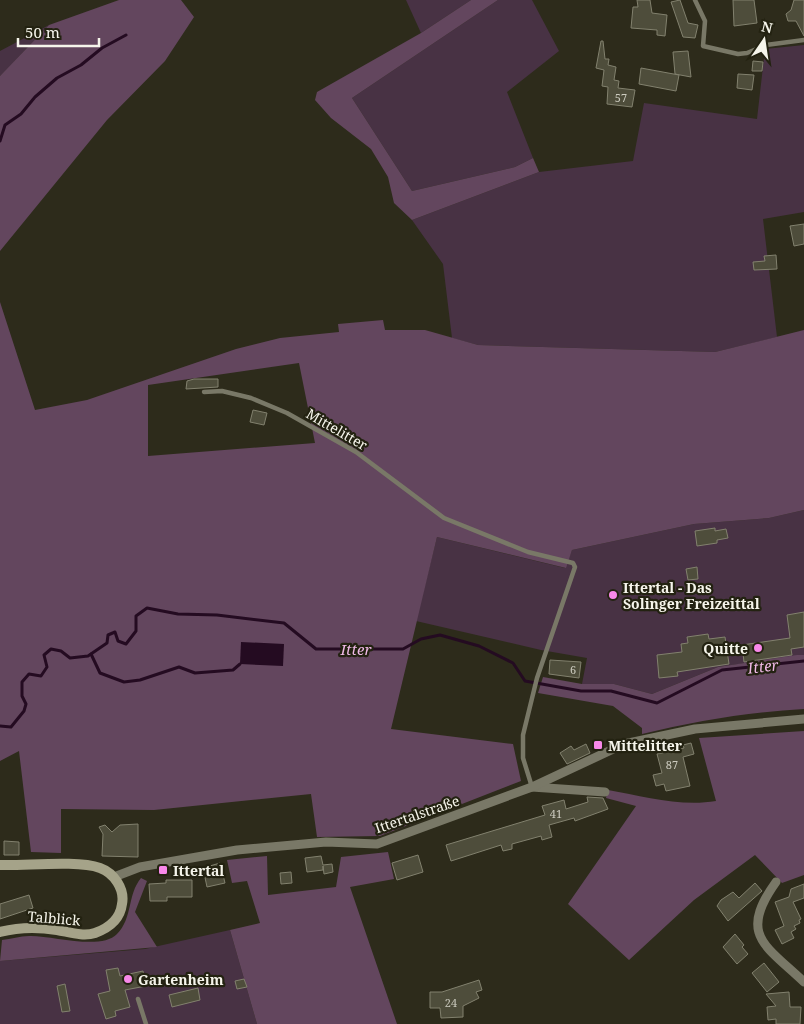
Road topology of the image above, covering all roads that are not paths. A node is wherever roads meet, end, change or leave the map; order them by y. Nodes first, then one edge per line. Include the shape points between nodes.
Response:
1 (695, 0) edge
2 (804, 40) edge
3 (204, 392) dead end
4 (804, 719) edge
5 (532, 787) junction
6 (605, 792) dead end
7 (0, 866) edge
8 (114, 877) junction
9 (776, 882) dead end
10 (0, 932) edge
11 (804, 982) edge
12 (138, 999) dead end
13 (146, 1024) edge

1 - 2 lane via 705,21 703,46 738,54 766,44
3 - 5 lane, Mittelitter via 222,391 251,398 287,413 356,452 444,518 528,552 573,563 575,567 537,678 522,746
4 - 5 street, Ittertalstraße via 669,733 624,744
5 - 6 street
5 - 8 street, Ittertalstraße via 377,844 326,842 237,850 143,867
7 - 8 main road via 91,866
8 - 10 main road, Talblick via 121,890 122,904 115,922 107,929 92,934 40,928
9 - 11 street via 760,906 756,929 761,939
12 - 13 lane

